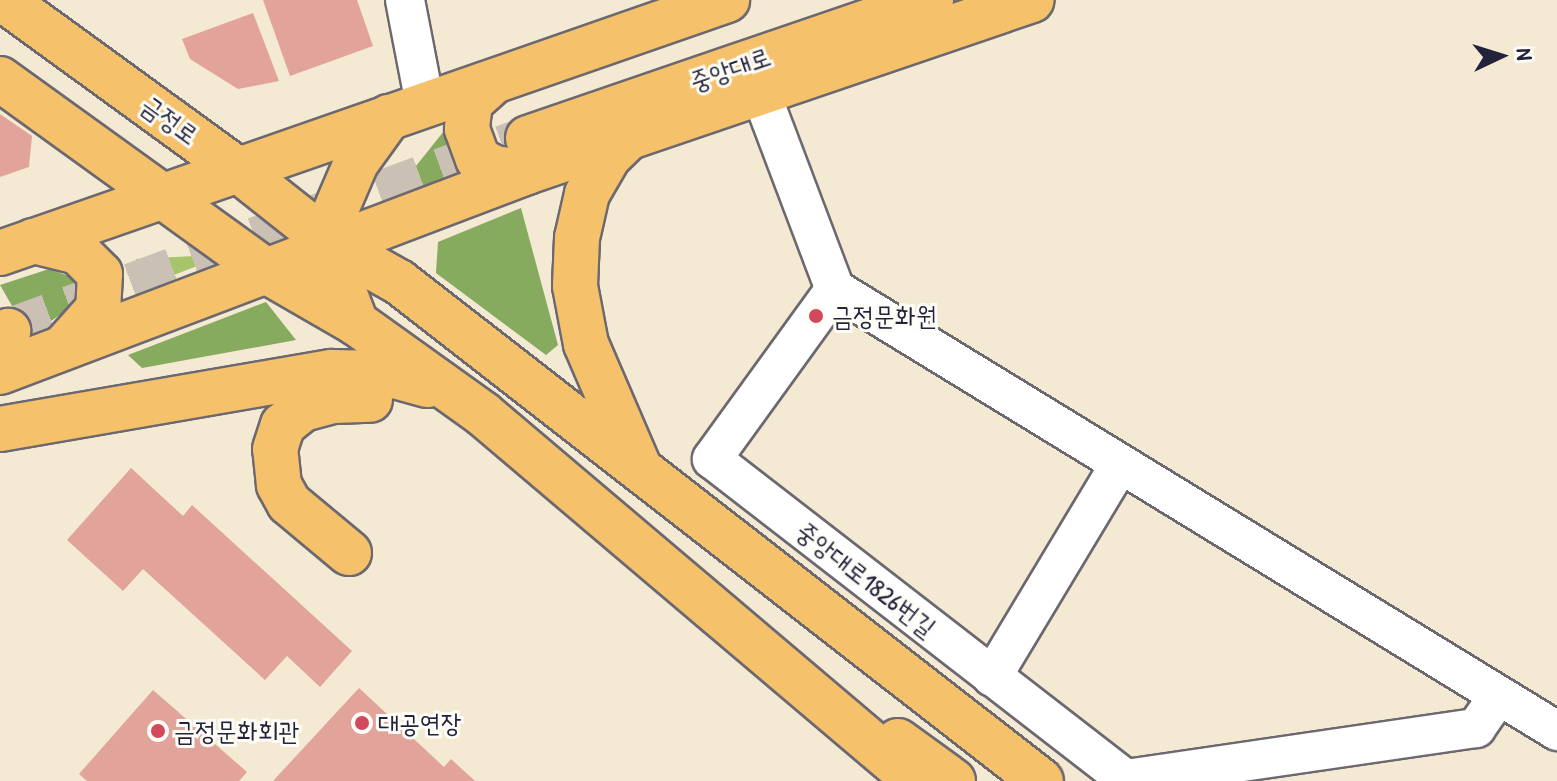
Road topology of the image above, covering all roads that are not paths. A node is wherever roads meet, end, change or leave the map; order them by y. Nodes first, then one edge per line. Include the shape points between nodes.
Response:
1 (4, 0) edge
2 (405, 0) edge
3 (727, 0) edge
4 (840, 0) edge
5 (931, 0) edge
6 (1032, 0) edge
7 (0, 79) edge
8 (760, 91) junction
9 (407, 111) junction
10 (517, 126) junction
11 (629, 137) junction
12 (237, 169) junction
13 (158, 195) junction
14 (333, 245) junction
15 (16, 247) edge
16 (266, 271) junction
17 (835, 289) junction
18 (356, 323) junction
19 (3, 346) edge
20 (59, 351) junction
21 (0, 388) edge
22 (483, 414) junction
23 (0, 429) edge
24 (1118, 467) junction
25 (641, 470) junction
26 (349, 553) dead end
27 (714, 608) junction
28 (992, 677) junction
29 (1498, 696) junction
30 (1557, 731) edge
31 (1127, 780) edge
32 (874, 781) edge
33 (916, 781) edge
34 (953, 781) edge
35 (1041, 781) edge

1 - 12 main road, 금정로
2 - 9 street
3 - 10 main road
4 - 10 main road, 중앙대로
5 - 10 main road, 중앙대로
6 - 8 main road
7 - 13 main road
8 - 11 main road
8 - 17 street
9 - 10 main road
9 - 12 main road
9 - 14 main road via 340,194
10 - 11 main road
10 - 14 main road
11 - 25 main road via 609,156 587,194 577,238 575,286 586,344
12 - 13 main road
12 - 14 main road, 금정로
12 - 16 main road via 257,206
13 - 15 main road
13 - 16 main road
14 - 16 main road
14 - 18 main road via 337,273
14 - 25 main road, 금정로 via 399,282
15 - 20 main road via 85,255 98,268 102,283 92,319
16 - 18 main road
16 - 20 main road
17 - 24 street
17 - 28 street, 중앙대로1826번길 via 712,459
18 - 22 main road
19 - 20 main road
20 - 21 main road
22 - 23 main road via 422,384 348,370
22 - 26 main road via 424,401 346,400 313,405 288,420 275,449 279,485 289,503
22 - 27 main road
24 - 28 street
24 - 29 street
25 - 35 main road, 금정로
27 - 32 main road
27 - 33 main road
27 - 34 main road
28 - 31 street
29 - 30 street
29 - 31 street via 1476,728

